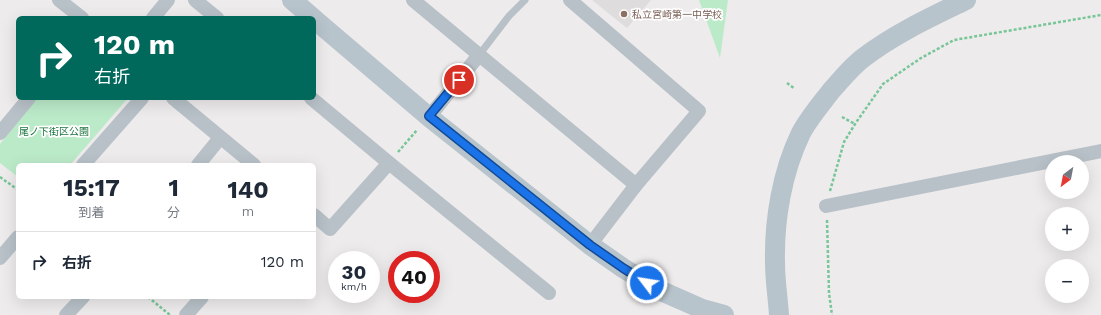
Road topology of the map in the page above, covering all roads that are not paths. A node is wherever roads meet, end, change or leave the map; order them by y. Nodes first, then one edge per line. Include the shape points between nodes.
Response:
1 (60, 0) edge
2 (168, 0) edge
3 (195, 0) edge
4 (292, 0) edge
5 (413, 0) edge
6 (525, 0) edge
7 (570, 0) edge
8 (966, 0) edge
9 (80, 16) edge
10 (155, 16) edge
11 (215, 16) edge
12 (311, 16) edge
13 (316, 21) edge
14 (479, 55) junction
15 (27, 100) edge
16 (140, 100) edge
17 (175, 100) edge
18 (313, 100) edge
19 (429, 116) junction
20 (0, 133) edge
21 (220, 138) junction
22 (1101, 151) edge
23 (85, 163) edge
24 (200, 163) edge
25 (251, 163) edge
26 (389, 163) junction
27 (636, 185) junction
28 (826, 206) road end
29 (316, 217) edge
30 (16, 239) edge
31 (590, 245) junction
32 (0, 258) edge
33 (549, 293) dead end
34 (82, 299) edge
35 (200, 299) edge
36 (66, 315) edge
37 (186, 315) edge
38 (724, 315) edge
39 (779, 315) edge

1 - 9 street
2 - 10 street
3 - 11 street
4 - 12 street
5 - 14 street
6 - 14 lane via 509,16
7 - 27 street via 699,111
8 - 39 street via 884,43 862,59 823,101 801,133 781,194 776,228 775,265
13 - 19 street
14 - 19 street
14 - 27 street
15 - 20 street
16 - 23 street
17 - 21 street
18 - 26 street
19 - 31 street
21 - 24 street
21 - 25 street
22 - 28 street
26 - 29 street via 330,229
26 - 33 street
27 - 31 street
30 - 32 street
31 - 38 street via 660,290 702,309
34 - 36 street
35 - 37 street

